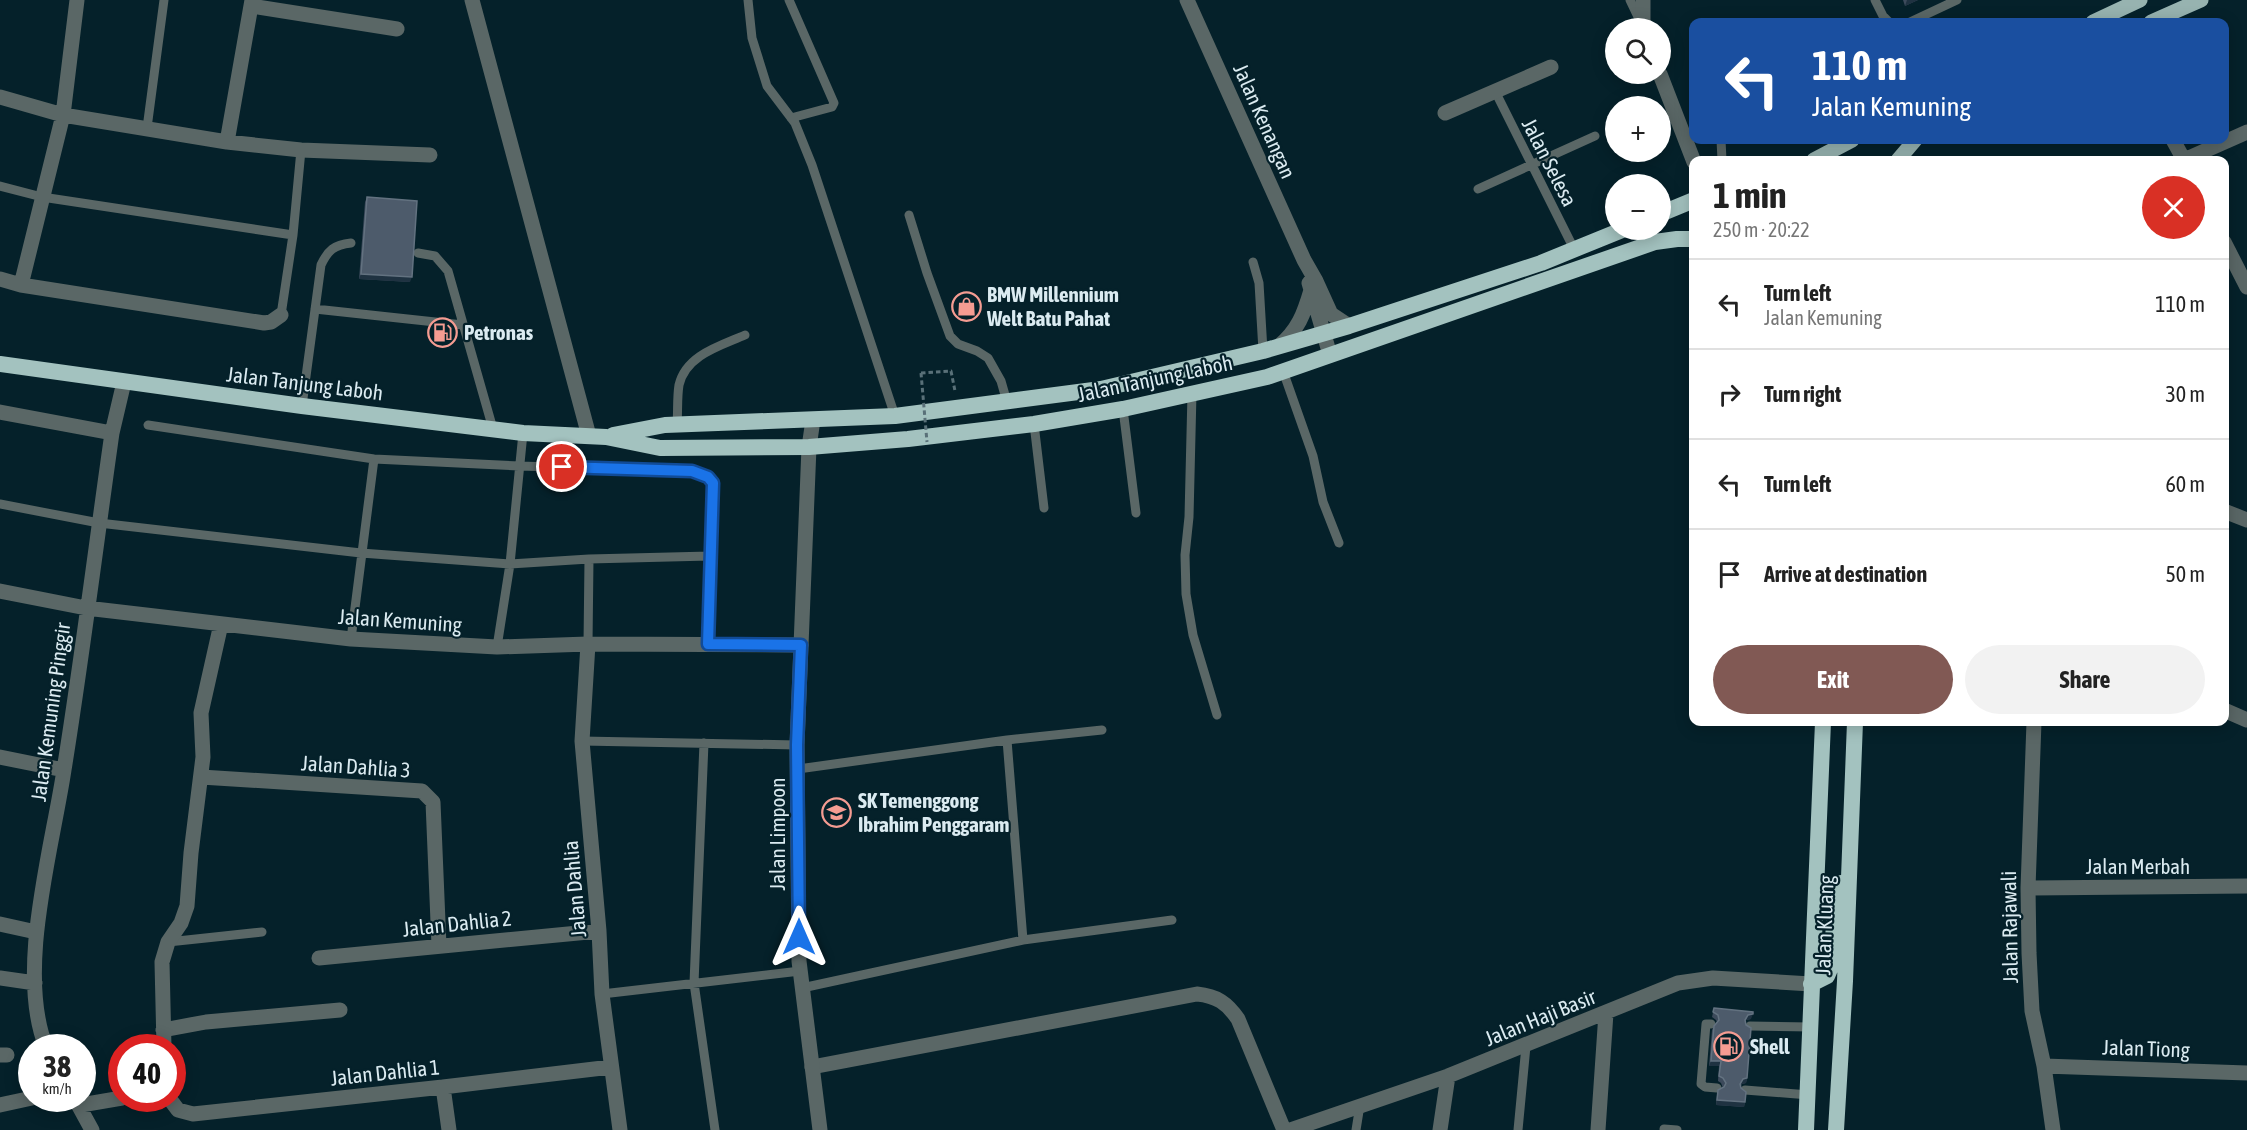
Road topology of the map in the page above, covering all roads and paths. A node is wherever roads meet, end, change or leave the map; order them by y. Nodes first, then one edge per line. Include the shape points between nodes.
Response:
1 (77, 0) edge
2 (164, 0) edge
3 (472, 0) edge
4 (748, 0) edge
5 (789, 0) edge
6 (1187, 0) edge
7 (1630, 0) edge
8 (1643, 0) edge
9 (1875, 0) edge
10 (1957, 0) edge
11 (2140, 0) edge
12 (2201, 0) edge
13 (251, 3) edge
14 (1638, 18) edge
15 (1642, 18) edge
16 (1885, 18) edge
17 (1919, 18) edge
18 (2102, 18) edge
19 (2172, 18) edge
20 (397, 29) dead end
21 (1551, 67) dead end
22 (1664, 84) edge
23 (1495, 91) junction
24 (0, 97) edge
25 (1445, 113) dead end
26 (63, 115) junction
27 (791, 118) junction
28 (147, 128) junction
29 (2247, 132) edge
30 (1595, 136) dead end
31 (2229, 140) edge
32 (227, 142) junction
33 (1844, 144) edge
34 (1912, 144) edge
35 (2220, 144) edge
36 (301, 150) junction
37 (430, 155) dead end
38 (1692, 156) edge
39 (1822, 156) edge
40 (1901, 156) edge
41 (2193, 156) edge
42 (1532, 166) junction
43 (0, 186) edge
44 (1478, 189) dead end
45 (42, 197) junction
46 (1689, 203) edge
47 (1671, 210) edge
48 (909, 215) dead end
49 (293, 235) junction
50 (1605, 237) edge
51 (1689, 239) edge
52 (351, 243) dead end
53 (1574, 249) junction
54 (418, 252) dead end
55 (2229, 252) edge
56 (1304, 260) junction
57 (1253, 262) dead end
58 (0, 279) edge
59 (21, 285) junction
60 (2247, 287) edge
61 (1311, 290) junction
62 (315, 309) junction
63 (281, 315) joint
64 (463, 326) junction
65 (1349, 326) junction
66 (1323, 333) junction
67 (745, 335) dead end
68 (1271, 349) junction
69 (1330, 355) junction
70 (0, 364) edge
71 (951, 371) dead end
72 (1283, 371) junction
73 (124, 382) junction
74 (1192, 393) junction
75 (1007, 402) junction
76 (302, 406) junction
77 (1123, 409) junction
78 (0, 412) edge
79 (895, 416) junction
80 (813, 420) junction
81 (677, 424) junction
82 (1035, 424) junction
83 (148, 425) dead end
84 (494, 429) junction
85 (112, 433) junction
86 (523, 433) junction
87 (597, 436) junction
88 (927, 442) dead end
89 (809, 447) junction
90 (374, 459) junction
91 (519, 466) junction
92 (0, 504) edge
93 (1044, 508) dead end
94 (1136, 513) dead end
95 (2229, 513) edge
96 (2247, 520) edge
97 (99, 523) junction
98 (1339, 543) dead end
99 (361, 553) junction
100 (710, 556) junction
101 (589, 558) junction
102 (510, 564) junction
103 (0, 591) edge
104 (86, 608) junction
105 (221, 624) junction
106 (351, 639) junction
107 (588, 644) junction
108 (708, 644) junction
109 (801, 645) junction
110 (497, 647) junction
111 (2229, 712) edge
112 (1217, 715) dead end
113 (2247, 720) edge
114 (1823, 726) edge
115 (1855, 726) edge
116 (2034, 726) edge
117 (1102, 730) dead end
118 (1007, 740) junction
119 (582, 741) junction
120 (704, 743) junction
121 (797, 745) junction
122 (0, 757) edge
123 (798, 769) junction
124 (64, 770) junction
125 (201, 777) junction
126 (1849, 873) junction
127 (2247, 886) edge
128 (2028, 888) junction
129 (1172, 920) dead end
130 (0, 924) edge
131 (600, 930) junction
132 (36, 932) junction
133 (262, 932) dead end
134 (1023, 940) junction
135 (168, 942) junction
136 (439, 946) junction
137 (319, 958) dead end
138 (800, 971) junction
139 (0, 978) edge
140 (35, 983) junction
141 (694, 983) junction
142 (1811, 984) junction
143 (802, 988) junction
144 (602, 994) junction
145 (340, 1010) dead end
146 (1606, 1013) junction
147 (1711, 1024) dead end
148 (1750, 1026) edge
149 (1811, 1028) junction
150 (163, 1030) junction
151 (41, 1034) edge
152 (163, 1034) edge
153 (1526, 1046) junction
154 (2044, 1066) junction
155 (611, 1067) junction
156 (812, 1067) junction
157 (2247, 1073) edge
158 (1448, 1076) junction
159 (443, 1087) junction
160 (1717, 1088) edge
161 (1745, 1090) edge
162 (1809, 1095) junction
163 (18, 1101) edge
164 (0, 1105) edge
165 (1360, 1105) junction
166 (83, 1112) edge
167 (186, 1112) edge
168 (1664, 1129) edge
169 (92, 1130) edge
170 (449, 1130) edge
171 (620, 1130) edge
172 (715, 1130) edge
173 (820, 1130) edge
174 (1284, 1130) edge
175 (1290, 1130) edge
176 (1356, 1130) edge
177 (1440, 1130) edge
178 (1518, 1130) edge
179 (1598, 1130) edge
180 (1677, 1130) edge
181 (1806, 1130) edge
182 (1836, 1130) edge
183 (2053, 1130) edge

1 - 26 street
2 - 28 lane
3 - 87 street
4 - 27 lane via 752,38 767,86
5 - 27 lane via 834,103 832,107
6 - 56 street, Jalan Kenangan
7 - 14 lane
8 - 15 street
9 - 16 lane
10 - 17 lane
11 - 18 main road
12 - 19 main road
13 - 20 street
13 - 32 street
21 - 23 street
22 - 38 street
23 - 25 street
23 - 42 lane, Jalan Selesa
24 - 26 street
26 - 28 street
26 - 45 street
27 - 79 lane via 812,165
28 - 32 street
29 - 31 street
30 - 42 lane
32 - 36 street
33 - 39 main road
34 - 40 main road
35 - 41 street
36 - 37 street
36 - 49 lane
42 - 44 lane
42 - 53 lane, Jalan Selesa
43 - 45 lane
45 - 49 lane
45 - 59 street
46 - 47 highway
48 - 75 lane via 950,336 988,358
49 - 63 lane
50 - 53 highway, Jalan Tanjung Laboh
51 - 69 highway, Jalan Tanjung Laboh via 1646,245
52 - 62 lane via 340,244 326,255
53 - 65 highway, Jalan Tanjung Laboh
54 - 64 lane via 435,256 448,271
55 - 60 street
56 - 61 street, Jalan Kenangan
56 - 65 street, Jalan Kenangan via 1330,314
57 - 68 lane
58 - 59 street
59 - 63 street via 264,323
61 - 66 street, Jalan Kenangan
61 - 68 street via 1301,322 1291,336
62 - 64 lane
62 - 76 lane
64 - 84 lane
65 - 66 highway, Jalan Tanjung Laboh
66 - 68 highway, Jalan Tanjung Laboh
66 - 69 street, Jalan Kenangan
67 - 81 lane via 704,353 684,371
68 - 75 highway, Jalan Tanjung Laboh via 1101,389
69 - 72 highway, Jalan Tanjung Laboh
70 - 73 highway, Jalan Tanjung Laboh
71 - 88 path, bridge via 921,373
72 - 74 highway, Jalan Tanjung Laboh
72 - 98 lane
73 - 76 highway, Jalan Tanjung Laboh
73 - 85 street, Jalan Kemuning Pinggir
74 - 77 highway, Jalan Tanjung Laboh
74 - 112 lane via 1186,594 1193,635
75 - 79 highway, Jalan Tanjung Laboh
76 - 84 highway, Jalan Tanjung Laboh
77 - 82 highway, Jalan Tanjung Laboh
77 - 94 lane
78 - 85 street
79 - 80 highway, Jalan Tanjung Laboh
80 - 81 highway, Jalan Tanjung Laboh
80 - 89 street, Jalan Limpoon
81 - 87 highway, Jalan Tanjung Laboh
82 - 89 highway, Jalan Tanjung Laboh
82 - 93 lane
83 - 90 lane
84 - 86 highway, Jalan Tanjung Laboh
85 - 97 street, Jalan Kemuning Pinggir
86 - 87 highway, Jalan Tanjung Laboh
86 - 91 lane
87 - 89 highway, Jalan Tanjung Laboh via 660,448
89 - 109 street, Jalan Limpoon
90 - 91 lane
90 - 99 lane
91 - 100 lane via 701,474 713,483
91 - 102 lane
92 - 97 lane
95 - 96 street
97 - 99 lane
97 - 104 street, Jalan Kemuning Pinggir
99 - 102 lane
99 - 106 lane
100 - 101 lane
100 - 108 lane
101 - 102 lane
101 - 107 lane
102 - 110 lane
103 - 104 street, Jalan Kemuning
104 - 105 street, Jalan Kemuning
104 - 124 street, Jalan Kemuning Pinggir
105 - 106 street, Jalan Kemuning
105 - 125 street via 201,712
106 - 110 street, Jalan Kemuning
107 - 108 street, Jalan Kemuning
107 - 110 street, Jalan Kemuning
107 - 119 street, Jalan Dahlia
108 - 109 street, Jalan Kemuning
109 - 121 street, Jalan Limpoon
111 - 113 street
114 - 142 highway, Jalan Kluang
115 - 126 highway, Jalan Kluang
116 - 128 street, Jalan Rajawali
117 - 118 lane
118 - 123 lane
118 - 134 lane
119 - 120 lane
119 - 131 street, Jalan Dahlia
120 - 121 lane
120 - 141 lane
121 - 123 street, Jalan Limpoon
122 - 124 street
123 - 138 street, Jalan Limpoon
124 - 132 street, Jalan Kemuning Pinggir
125 - 135 street via 187,906
125 - 136 street, Jalan Dahlia 3 via 422,791 433,802
126 - 142 highway via 1837,894 1830,969 1827,976
126 - 182 highway, Jalan Kluang
127 - 128 street, Jalan Merbah
128 - 154 street, Jalan Rajawali via 2032,1011
129 - 134 lane
130 - 132 street
131 - 136 street, Jalan Dahlia 2
131 - 144 street, Jalan Dahlia
132 - 140 street, Jalan Kemuning Pinggir
133 - 135 lane
134 - 143 lane
135 - 150 street via 162,962
136 - 137 street, Jalan Dahlia 2
138 - 141 lane
138 - 143 street, Jalan Limpoon
139 - 140 street
140 - 151 street, Jalan Kemuning Pinggir via 34,1002
141 - 144 lane
141 - 172 lane
142 - 146 street, Jalan Haji Basir via 1713,978 1678,983
142 - 149 highway, Jalan Kluang
143 - 156 street, Jalan Limpoon
144 - 155 street, Jalan Dahlia
145 - 150 street via 206,1022
146 - 153 street, Jalan Haji Basir
146 - 179 street
147 - 160 lane via 1706,1024 1701,1084
148 - 149 lane
149 - 162 highway, Jalan Kluang
150 - 152 street
153 - 158 street, Jalan Haji Basir
153 - 178 lane
154 - 157 street, Jalan Tiong
154 - 183 street, Jalan Rajawali
155 - 159 street, Jalan Dahlia 1
155 - 171 street, Jalan Dahlia
156 - 173 street, Jalan Limpoon
156 - 174 street via 1208,995 1229,1006 1238,1019
158 - 165 street, Jalan Haji Basir
158 - 177 street
159 - 167 street, Jalan Dahlia 1
159 - 170 street
161 - 162 lane
162 - 181 highway, Jalan Kluang
163 - 164 street
165 - 175 street, Jalan Haji Basir
165 - 176 lane
166 - 169 street
168 - 180 lane

